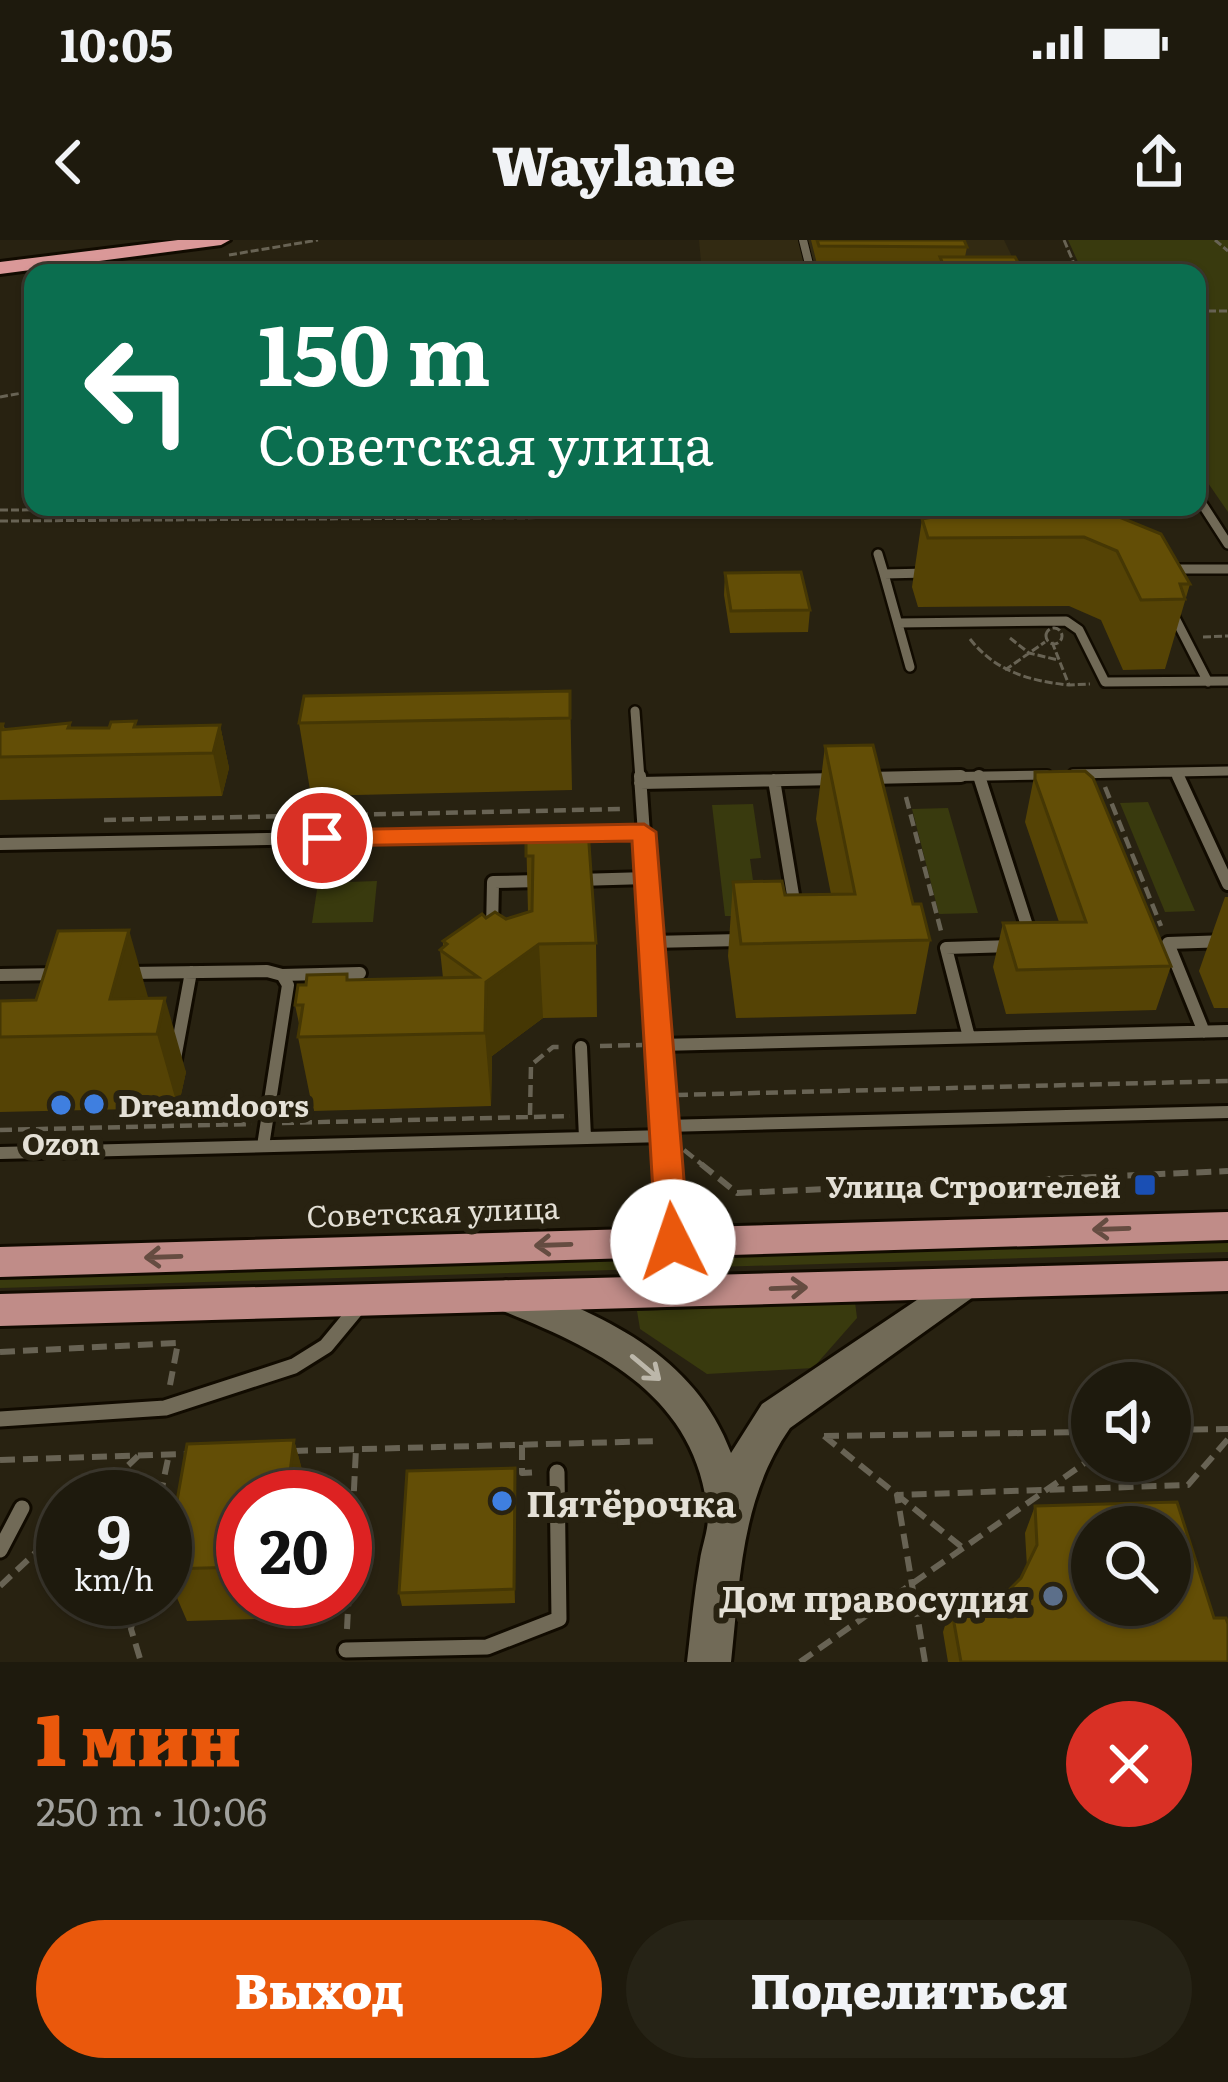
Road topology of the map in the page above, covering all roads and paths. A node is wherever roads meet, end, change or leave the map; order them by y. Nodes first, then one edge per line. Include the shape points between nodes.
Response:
1 (169, 240) edge
2 (221, 240) edge
3 (1215, 240) edge
4 (1228, 251) edge
5 (0, 263) edge
6 (1206, 511) edge
7 (1208, 514) joint
8 (790, 516) edge
9 (0, 521) edge
10 (1228, 544) edge
11 (878, 554) dead end
12 (1228, 568) edge
13 (1150, 570) edge
14 (950, 573) edge
15 (884, 574) junction
16 (1168, 604) edge
17 (898, 622) junction
18 (1228, 636) edge
19 (1010, 638) dead end
20 (1185, 638) junction
21 (970, 639) dead end
22 (1029, 653) junction
23 (1060, 661) junction
24 (910, 667) dead end
25 (1005, 670) junction
26 (1228, 681) edge
27 (1105, 682) junction
28 (1208, 682) junction
29 (1069, 685) junction
30 (635, 710) dead end
31 (1228, 771) edge
32 (1176, 772) junction
33 (1099, 774) junction
34 (979, 776) junction
35 (901, 778) junction
36 (774, 780) junction
37 (640, 783) junction
38 (642, 809) junction
39 (104, 820) dead end
40 (644, 832) junction
41 (0, 844) edge
42 (647, 878) junction
43 (1228, 884) edge
44 (796, 916) edge
45 (758, 940) edge
46 (1228, 941) edge
47 (652, 942) junction
48 (1168, 943) junction
49 (946, 948) junction
50 (491, 951) edge
51 (191, 972) junction
52 (120, 973) edge
53 (360, 973) dead end
54 (72, 974) edge
55 (0, 975) edge
56 (282, 975) junction
57 (284, 1012) junction
58 (304, 1012) edge
59 (1228, 1031) edge
60 (1204, 1032) junction
61 (969, 1037) junction
62 (658, 1045) junction
63 (581, 1047) junction
64 (175, 1059) dead end
65 (1228, 1082) edge
66 (662, 1095) junction
67 (1228, 1112) edge
68 (584, 1115) junction
69 (530, 1117) junction
70 (266, 1124) junction
71 (0, 1130) edge
72 (665, 1131) junction
73 (585, 1138) junction
74 (262, 1146) junction
75 (0, 1153) edge
76 (1228, 1171) edge
77 (1228, 1226) edge
78 (673, 1242) junction
79 (0, 1262) edge
80 (1228, 1276) edge
81 (963, 1284) junction
82 (506, 1296) junction
83 (365, 1300) junction
84 (0, 1310) edge
85 (0, 1352) edge
86 (165, 1408) junction
87 (0, 1418) edge
88 (1228, 1429) edge
89 (1191, 1430) edge
90 (1071, 1432) edge
91 (1228, 1439) edge
92 (659, 1441) dead end
93 (522, 1445) junction
94 (356, 1449) junction
95 (286, 1451) edge
96 (169, 1454) junction
97 (193, 1454) edge
98 (139, 1456) junction
99 (0, 1460) edge
100 (124, 1470) edge
101 (166, 1470) edge
102 (557, 1472) joint
103 (1071, 1473) edge
104 (1046, 1490) junction
105 (897, 1495) junction
106 (22, 1508) dead end
107 (728, 1514) junction
108 (963, 1548) junction
109 (0, 1550) edge
110 (36, 1552) edge
111 (912, 1584) junction
112 (0, 1586) edge
113 (131, 1626) edge
114 (346, 1650) joint
115 (488, 1654) edge
116 (141, 1662) edge
117 (709, 1662) edge
118 (800, 1662) edge
119 (925, 1662) edge

1 - 5 highway
2 - 5 highway
3 - 4 path
6 - 7 lane
7 - 10 lane
8 - 9 path
11 - 15 lane
12 - 13 lane
14 - 15 lane
15 - 17 lane
16 - 20 lane
17 - 24 lane
17 - 27 lane via 1066,621 1079,630
18 - 20 path
19 - 22 path
20 - 28 lane
21 - 25 path
22 - 23 path
22 - 23 path via 1049,641
22 - 25 path
23 - 29 path
25 - 29 path
26 - 28 lane
27 - 28 lane
27 - 29 path
30 - 37 lane
31 - 32 lane
32 - 33 lane
32 - 43 lane
33 - 34 lane
33 - 48 path
34 - 35 lane
34 - 49 lane via 1033,946
35 - 36 lane
35 - 49 path
36 - 37 lane
36 - 44 lane
37 - 38 lane
38 - 39 path
38 - 40 lane
40 - 41 lane
40 - 42 lane
42 - 47 lane
42 - 50 lane via 493,882
45 - 47 lane
46 - 48 lane
47 - 62 lane
48 - 60 lane
49 - 61 lane
51 - 52 lane
51 - 56 lane
51 - 64 lane
53 - 56 lane
54 - 55 lane
56 - 57 lane
57 - 58 lane
57 - 70 lane
59 - 60 lane
60 - 61 lane
61 - 62 lane
62 - 63 path
62 - 66 lane
63 - 68 lane
63 - 69 path via 553,1047 530,1065
65 - 66 path
66 - 72 lane
67 - 72 lane
68 - 69 path
68 - 73 lane
69 - 70 path
70 - 71 path
70 - 74 lane
72 - 73 lane
72 - 76 path via 737,1193
72 - 78 lane
73 - 74 lane
74 - 75 lane
77 -> 78 main road, Советская улица
78 -> 79 main road, Советская улица
80 - 81 main road
82 -> 81 main road
81 - 107 street via 776,1416 757,1439
82 - 83 main road
82 -> 107 street via 596,1332 648,1366 706,1440
83 - 84 main road
83 - 86 lane via 326,1346 294,1366
85 - 86 path via 178,1343
86 - 87 lane
88 - 89 path
90 - 105 path via 824,1436
91 - 104 path via 1188,1485
92 - 93 path
93 - 94 path
93 - 102 path via 522,1473
94 - 95 path
94 - 114 path
96 - 97 path
96 - 98 path
96 - 101 path
98 - 99 path
98 - 100 path
102 - 115 lane via 560,1619
103 - 104 path
104 - 105 path
104 - 108 path
105 - 108 path
105 - 111 path
106 - 109 lane
107 - 117 street
108 - 111 path
110 - 112 path
111 - 118 path
111 - 119 path
113 - 116 path
114 - 115 lane

